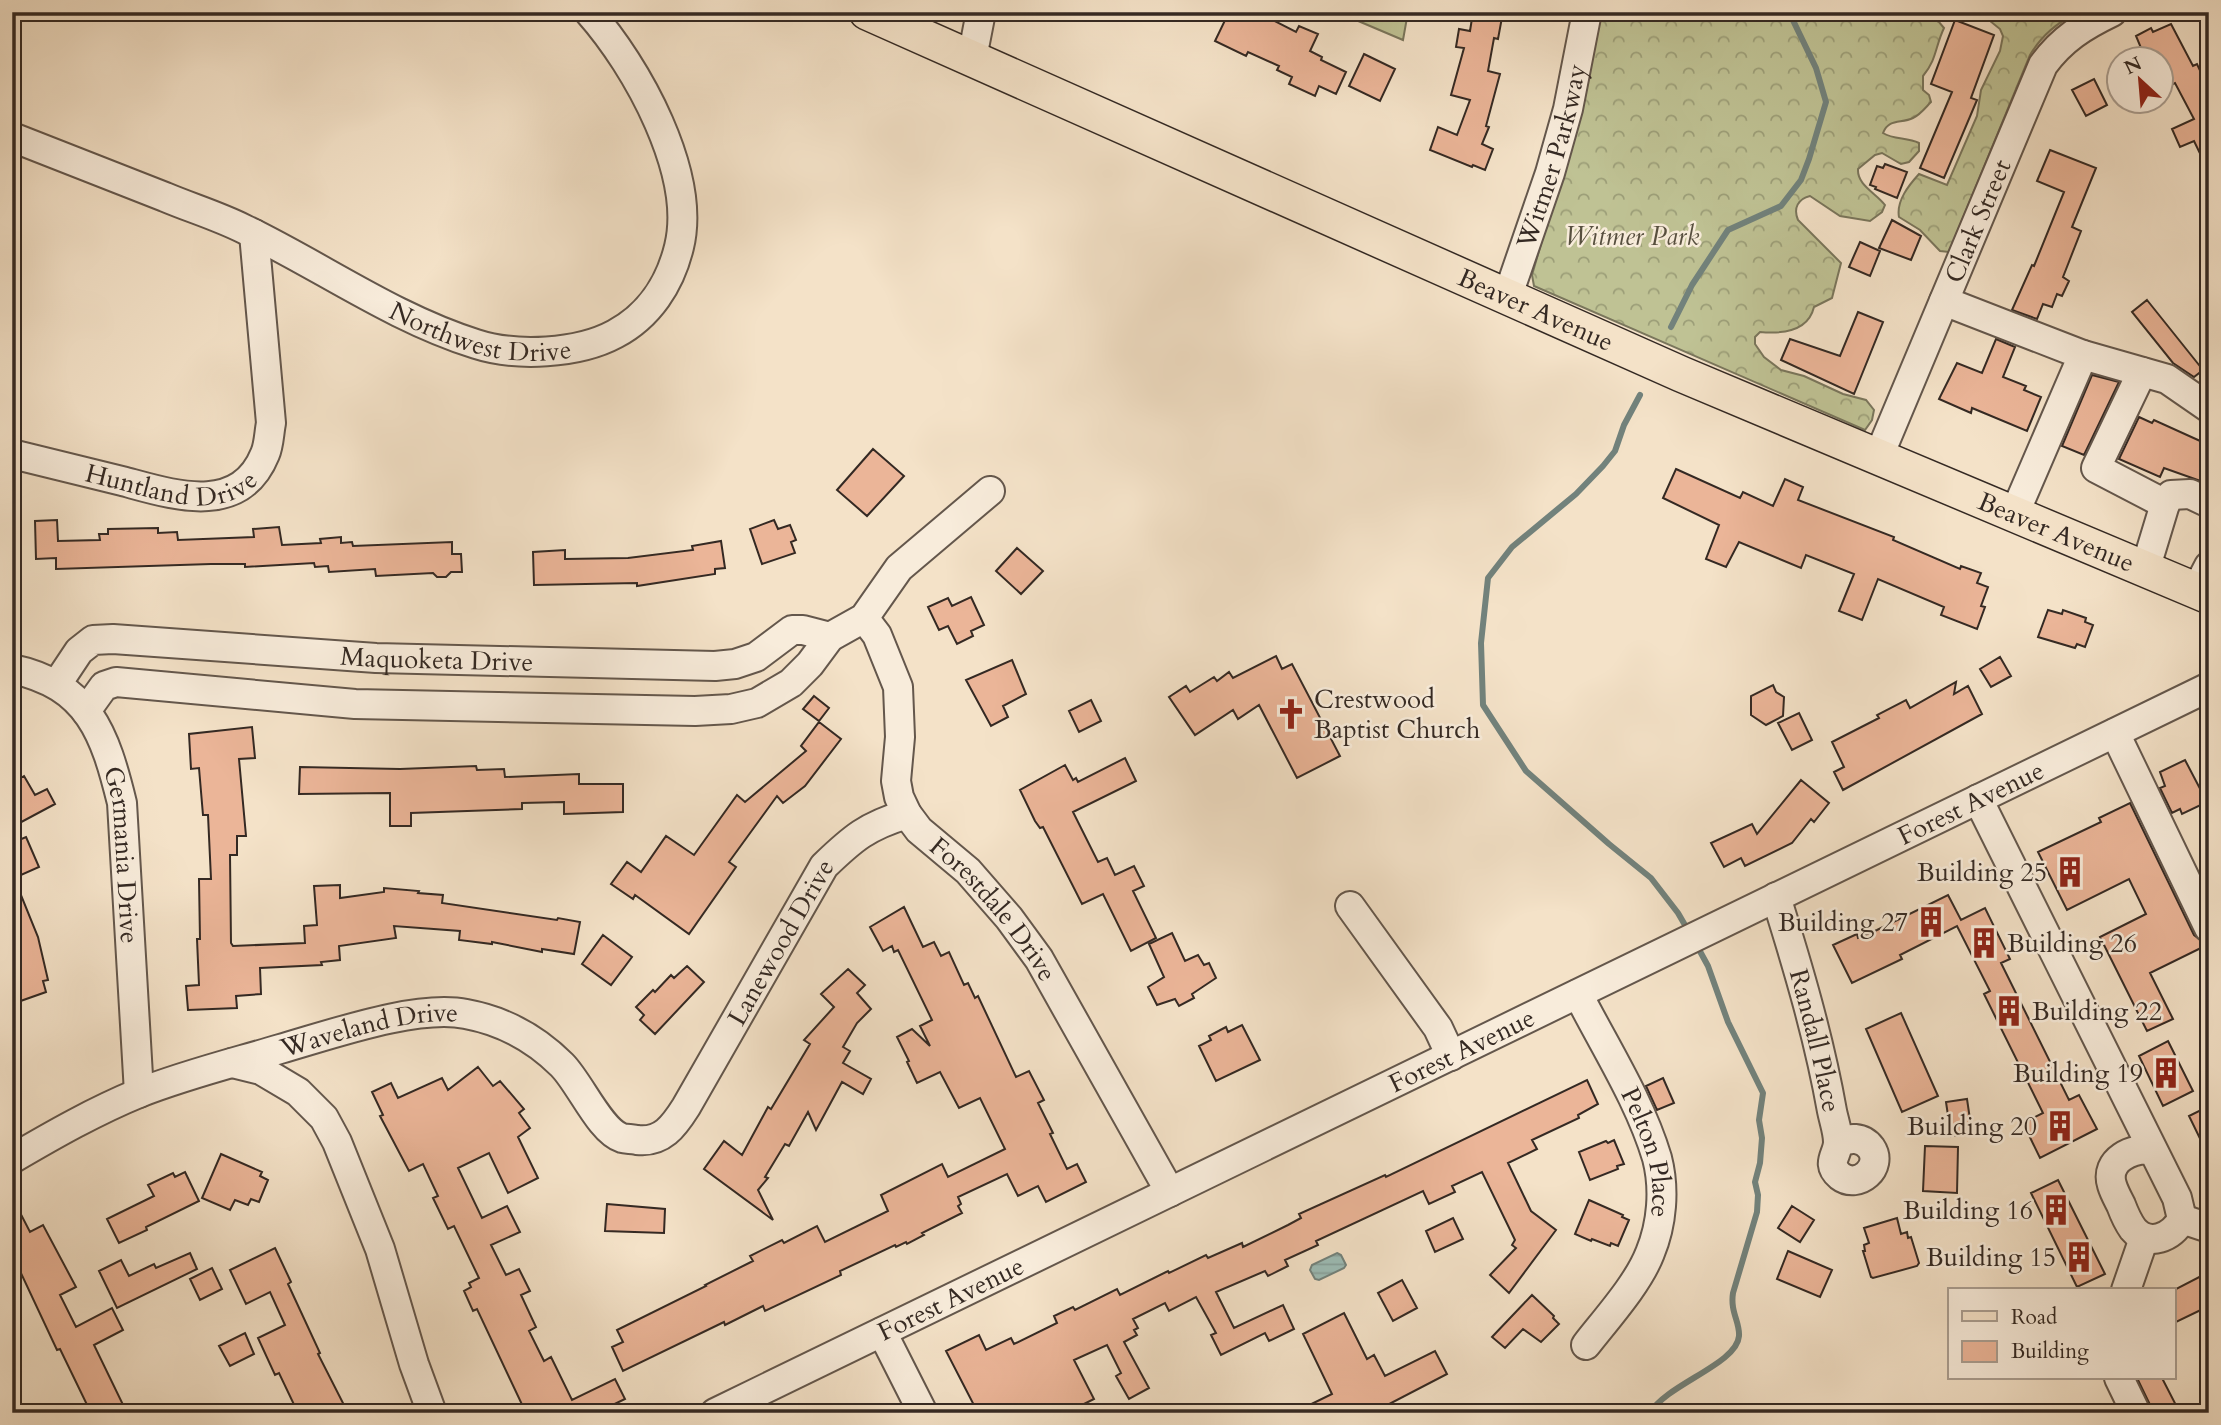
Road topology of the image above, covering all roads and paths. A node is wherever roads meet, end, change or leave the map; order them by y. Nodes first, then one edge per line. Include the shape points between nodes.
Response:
1 (589, 12) edge
2 (867, 12) edge
3 (981, 12) edge
4 (1587, 12) edge
5 (2112, 12) edge
6 (972, 58) junction
7 (12, 136) edge
8 (254, 234) junction
9 (1507, 298) junction
10 (1944, 301) junction
11 (2083, 355) junction
12 (2142, 372) junction
13 (2209, 408) edge
14 (12, 454) edge
15 (1878, 458) junction
16 (990, 491) dead end
17 (2209, 503) edge
18 (2165, 504) junction
19 (2014, 515) junction
20 (2146, 570) junction
21 (2204, 584) edge
22 (864, 618) junction
23 (830, 637) junction
24 (12, 669) edge
25 (57, 684) junction
26 (2206, 687) edge
27 (86, 711) junction
28 (2115, 733) junction
29 (1978, 799) junction
30 (907, 814) junction
31 (1776, 897) junction
32 (1350, 906) dead end
33 (2209, 928) edge
34 (1578, 994) junction
35 (1451, 1056) junction
36 (232, 1063) junction
37 (139, 1093) junction
38 (686, 1107) joint
39 (1838, 1145) dead end
40 (2153, 1150) junction
41 (12, 1159) edge
42 (1170, 1192) junction
43 (2182, 1219) junction
44 (2209, 1228) edge
45 (2144, 1238) junction
46 (2127, 1288) edge
47 (883, 1332) junction
48 (1586, 1345) dead end
49 (2120, 1380) edge
50 (432, 1413) edge
51 (715, 1413) edge
52 (923, 1413) edge
53 (2136, 1413) edge

1 - 8 street, Northwest Drive via 610,35 649,97 674,166 682,210 682,237 664,288 627,328 577,348 527,352 478,345 422,324
2 - 6 main road, Beaver Avenue
3 - 6 street
4 - 9 street, Witmer Parkway via 1568,109
5 - 10 street, Clark Street via 2064,40 2043,65
6 - 9 main road, Beaver Avenue
7 - 8 street, Northwest Drive
8 - 14 street, Huntland Drive via 271,423 266,453 243,483 209,498 178,496
9 - 15 main road, Beaver Avenue
10 - 11 street
10 - 15 street, Clark Street
11 - 12 street
11 - 19 street
12 - 13 street via 2167,379
12 - 18 street via 2096,468
15 - 19 main road, Beaver Avenue
16 - 22 street, Maquoketa Drive via 899,568
17 - 18 street via 2190,494 2171,495
18 - 20 street
19 - 20 main road, Beaver Avenue
20 - 21 main road, Beaver Avenue
22 - 23 street, Maquoketa Drive
22 - 30 street, Forestdale Drive via 877,635 898,687 896,781
23 - 25 street, Maquoketa Drive via 792,630 756,657 715,666 376,658 93,640 79,650
23 - 27 street, Maquoketa Drive via 791,683 757,702 731,709 355,704 116,682 104,686
24 - 25 street, Germania Drive
25 - 27 street, Germania Drive
26 - 28 street, Forest Avenue
27 - 37 street, Germania Drive via 111,757 122,803
28 - 29 street, Forest Avenue
28 - 33 street
29 - 31 street, Forest Avenue
29 - 40 street
30 - 38 street, Lanewood Drive via 855,836 824,866
30 - 42 street, Forestdale Drive via 968,871 1039,959
31 - 34 street, Forest Avenue
31 - 39 street, Randall Place via 1824,1062
32 - 35 street via 1438,1028
34 - 35 street, Forest Avenue
34 - 48 street, Pelton Place via 1636,1106 1657,1159 1661,1195 1660,1222 1650,1255
35 - 42 street, Forest Avenue
36 - 37 street, Waveland Drive
36 - 38 street, Waveland Drive via 408,1015 463,1013 497,1021 528,1036 563,1066 599,1119 621,1138 646,1141 660,1136 673,1128
36 - 50 street via 261,1070 298,1092 324,1118 380,1249
37 - 41 street, Waveland Drive
40 - 43 street via 2177,1198
40 - 45 street via 2128,1153 2111,1170 2111,1184 2129,1223
42 - 47 street, Forest Avenue
43 - 44 street
43 - 45 street via 2166,1236
45 - 46 street
47 - 51 street, Forest Avenue
47 - 52 street
49 - 53 street

